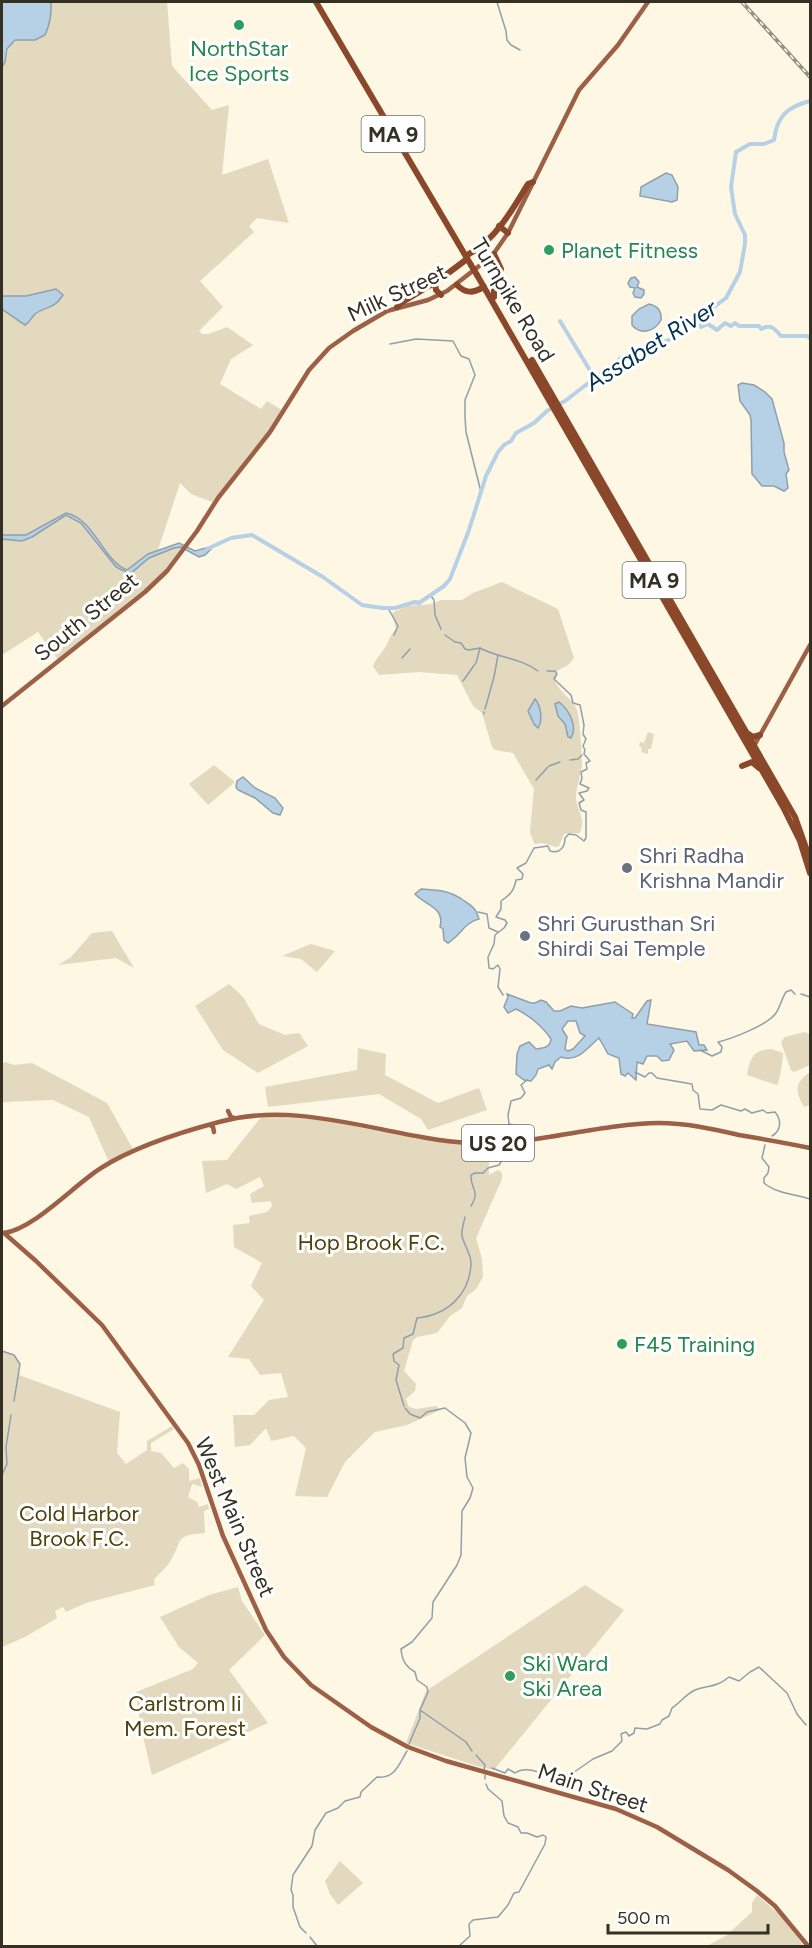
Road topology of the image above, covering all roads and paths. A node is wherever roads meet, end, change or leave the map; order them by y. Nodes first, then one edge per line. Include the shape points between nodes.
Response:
1 (318, 2) edge
2 (648, 2) edge
3 (533, 182) junction
4 (499, 226) junction
5 (508, 233) junction
6 (494, 254) junction
7 (470, 260) junction
8 (496, 279) junction
9 (435, 283) junction
10 (484, 283) junction
11 (457, 285) junction
12 (441, 295) junction
13 (494, 297) junction
14 (398, 307) junction
15 (556, 406) junction
16 (185, 548) joint
17 (651, 566) junction
18 (668, 572) dead end
19 (810, 645) edge
20 (2, 706) edge
21 (747, 733) junction
22 (760, 735) junction
23 (753, 748) junction
24 (742, 766) dead end
25 (763, 771) junction
26 (810, 859) edge
27 (810, 873) edge
28 (228, 1111) dead end
29 (237, 1118) junction
30 (207, 1125) junction
31 (214, 1132) dead end
32 (810, 1148) edge
33 (20, 1229) junction
34 (3, 1233) edge
35 (16, 1244) junction
36 (371, 1727) joint
37 (808, 1947) edge

1 - 7 highway, Turnpike Road / MA 9
2 - 3 main road, Milk Street via 620,43 579,90
3 - 4 highway
3 - 5 main road, Milk Street
4 - 5 highway
4 - 7 highway
5 - 6 main road, Milk Street
6 - 8 highway via 501,266
6 - 11 main road, Milk Street
7 - 9 highway
7 - 10 highway, Turnpike Road / MA 9, bridge
8 - 10 highway
8 - 13 highway
9 - 12 highway
9 - 14 highway
10 - 11 highway via 469,292
10 - 13 highway, Turnpike Road / MA 9
10 - 15 highway, Turnpike Road / MA 9
11 - 12 main road, Milk Street
12 - 14 main road, Milk Street
13 - 15 highway, Turnpike Road / MA 9
14 - 16 main road, Milk Street via 345,336 315,362 270,432
15 - 17 highway, Turnpike Road / MA 9
15 - 23 highway, Turnpike Road / MA 9
16 - 20 main road, South Street via 145,592
17 - 18 highway
17 - 21 highway, Turnpike Road / MA 9
19 - 22 main road
21 - 22 highway via 753,737
21 - 23 highway, Turnpike Road / MA 9
22 - 23 main road
23 - 25 highway, Turnpike Road / MA 9
23 - 26 highway, Turnpike Road / MA 9 via 795,817
24 - 25 highway via 750,762
25 - 27 highway, Turnpike Road / MA 9 via 794,829
28 - 29 main road
29 - 30 main road, US 20
29 - 32 main road, US 20 via 297,1115 485,1143 520,1142 634,1124 674,1124
30 - 31 main road
30 - 33 main road, US 20 via 109,1162
33 - 34 main road, US 20
33 - 35 main road via 15,1236
34 - 35 main road, West Main Street
35 - 36 main road, West Main Street via 102,1325 188,1443 227,1544 266,1630 281,1653 311,1685
36 - 37 main road, Main Street via 430,1755 647,1822 758,1891

